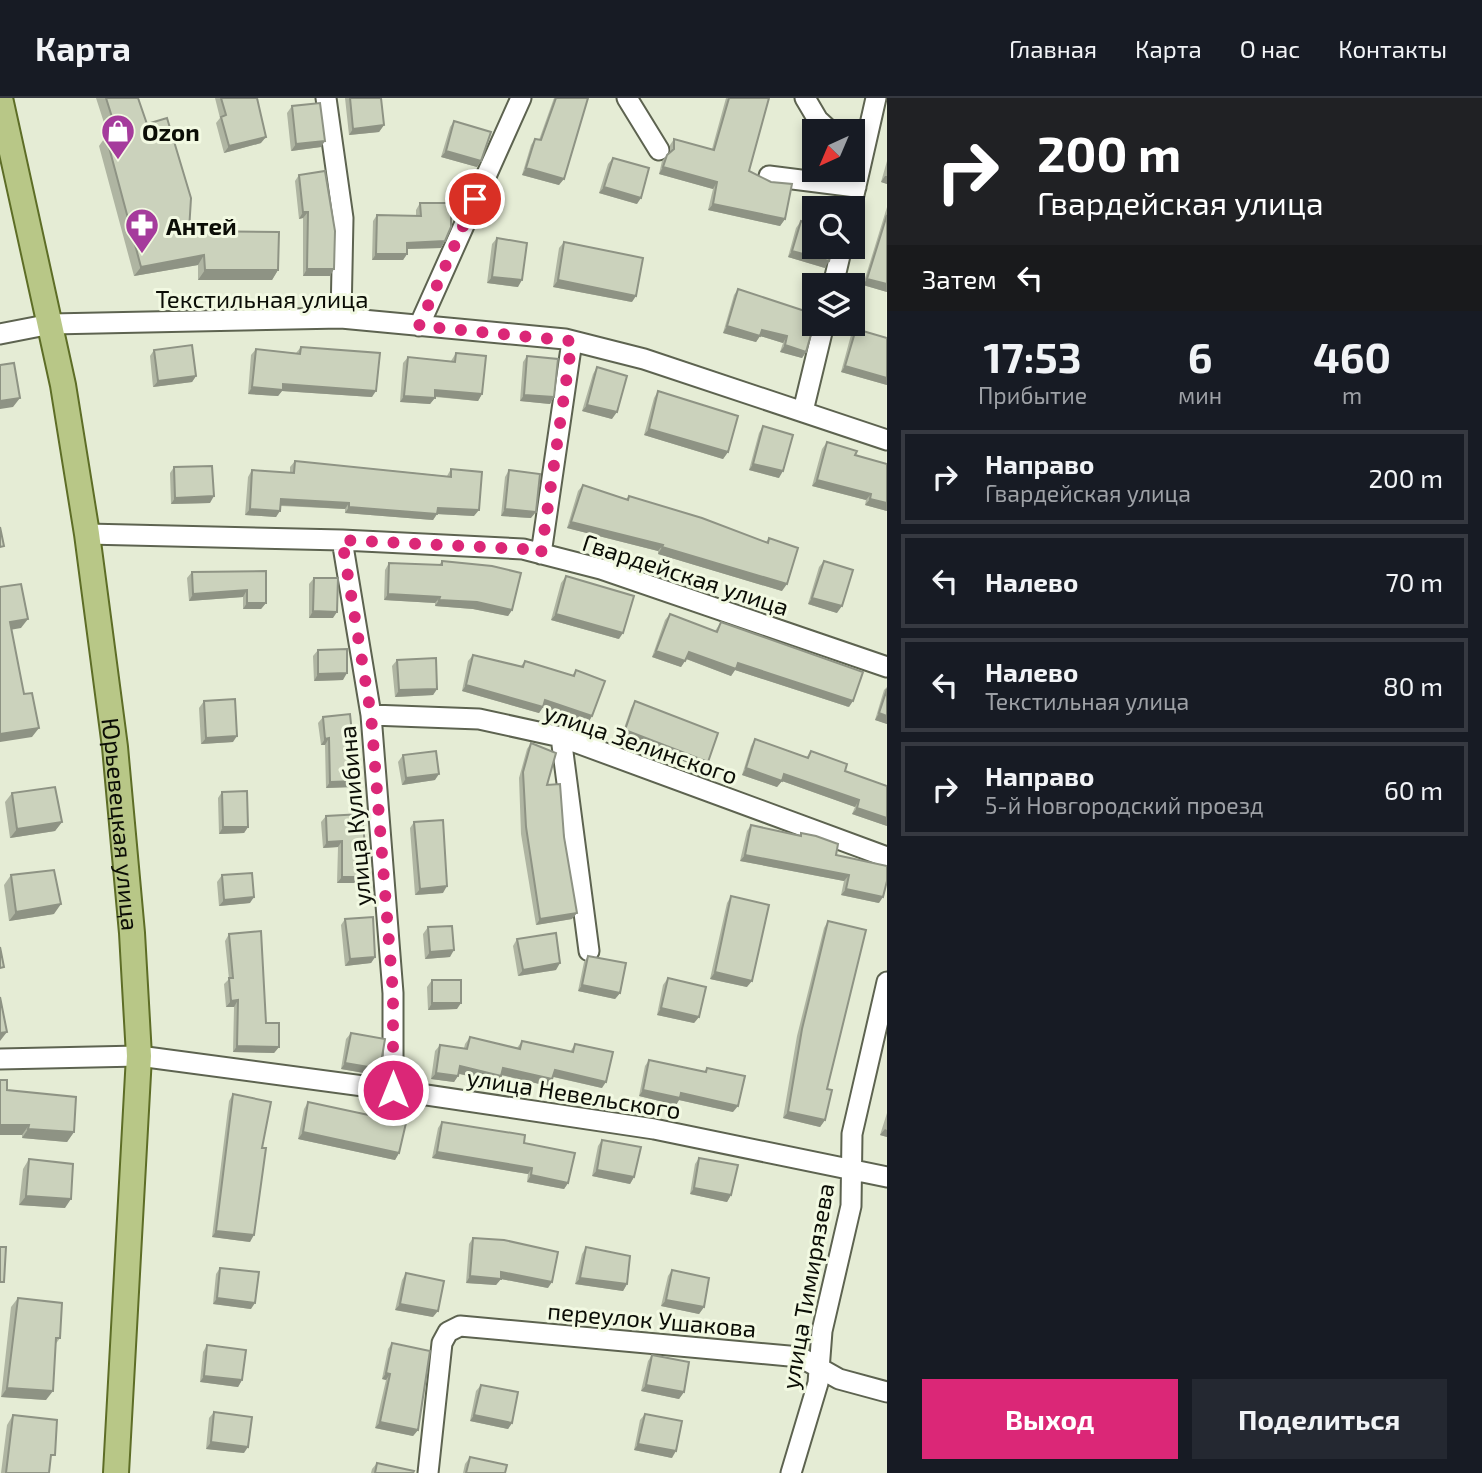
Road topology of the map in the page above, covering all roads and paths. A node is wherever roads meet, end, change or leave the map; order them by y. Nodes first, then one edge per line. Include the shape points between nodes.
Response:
1 (0, 98) edge
2 (326, 98) edge
3 (521, 98) edge
4 (627, 98) edge
5 (805, 98) edge
6 (876, 98) edge
7 (817, 119) edge
8 (865, 132) edge
9 (659, 150) dead end
10 (769, 176) dead end
11 (10, 178) edge
12 (856, 182) edge
13 (856, 187) junction
14 (854, 196) edge
15 (341, 318) junction
16 (51, 324) junction
17 (419, 326) junction
18 (0, 334) edge
19 (821, 336) edge
20 (572, 341) junction
21 (803, 411) junction
22 (887, 440) edge
23 (88, 534) junction
24 (342, 540) junction
25 (541, 554) junction
26 (887, 667) edge
27 (371, 715) junction
28 (561, 737) junction
29 (887, 857) edge
30 (589, 951) dead end
31 (887, 982) edge
32 (139, 1056) junction
33 (0, 1059) edge
34 (393, 1090) junction
35 (851, 1170) junction
36 (887, 1177) edge
37 (819, 1368) junction
38 (887, 1392) edge
39 (116, 1473) edge
40 (428, 1473) edge
41 (791, 1473) edge

1 - 11 main road, Юрьевецкая улица
2 - 15 street via 343,218
3 - 17 street
4 - 9 street
5 - 7 street
6 - 8 street
10 - 13 street
11 - 16 main road, Юрьевецкая улица
12 - 13 street
13 - 14 street
15 - 16 street, Текстильная улица
15 - 17 street, Текстильная улица
16 - 18 street, Текстильная улица
16 - 23 main road, Юрьевецкая улица
17 - 20 street, Текстильная улица
19 - 21 street
20 - 21 street, Текстильная улица via 644,359
20 - 25 street
21 - 22 street, Текстильная улица
23 - 24 street, Гвардейская улица
23 - 32 main road, Юрьевецкая улица via 115,747
24 - 25 street, Гвардейская улица via 523,549
24 - 27 street, улица Кулибина
25 - 26 street, Гвардейская улица via 601,569
27 - 28 street, улица Зелинского via 479,719
27 - 34 street, улица Кулибина via 393,993
28 - 29 street, улица Зелинского
28 - 30 street
31 - 35 street, улица Тимирязева via 852,1133
32 - 33 street, улица Невельского
32 - 34 street, улица Невельского
32 - 39 main road, Юрьевецкая улица
34 - 35 street, улица Невельского via 654,1129
35 - 36 street, улица Невельского
35 - 37 street, улица Тимирязева via 851,1206 822,1331
37 - 38 street, переулок Ушакова
37 - 40 street, переулок Ушакова via 800,1357 460,1326 448,1332 442,1343
37 - 41 street, улица Тимирязева

